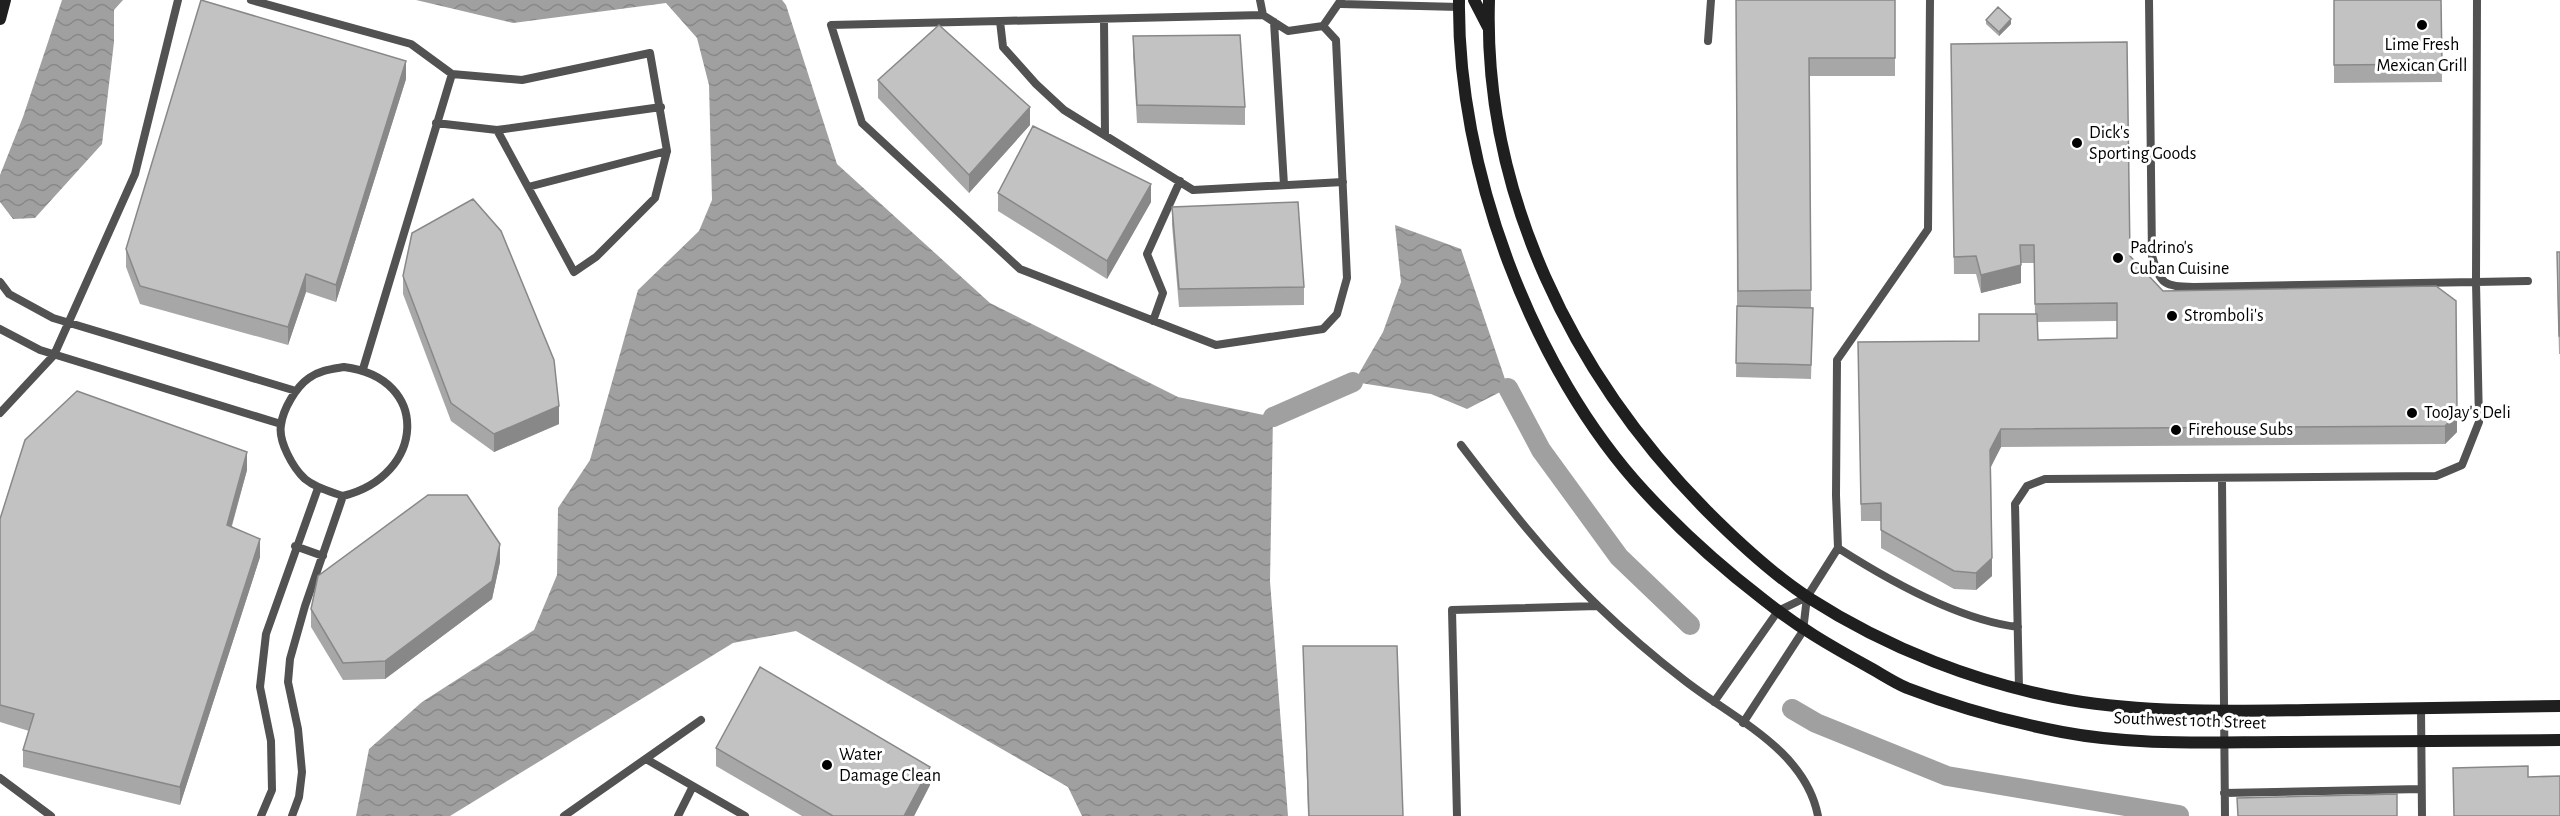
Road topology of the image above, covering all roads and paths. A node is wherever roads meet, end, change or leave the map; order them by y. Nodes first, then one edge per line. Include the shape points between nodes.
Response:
1 (4, 0) edge
2 (178, 0) edge
3 (251, 0) edge
4 (1260, 0) edge
5 (1474, 0) edge
6 (1489, 0) edge
7 (1711, 0) edge
8 (1930, 0) edge
9 (2149, 0) edge
10 (2477, 0) edge
11 (1341, 2) edge
12 (1459, 3) edge
13 (1263, 15) junction
14 (0, 19) edge
15 (1104, 19) junction
16 (1000, 21) junction
17 (1274, 22) junction
18 (1323, 26) junction
19 (1488, 28) junction
20 (1708, 41) dead end
21 (452, 74) junction
22 (661, 106) junction
23 (436, 123) junction
24 (497, 130) junction
25 (1105, 135) junction
26 (667, 152) junction
27 (1180, 181) junction
28 (1343, 182) junction
29 (1284, 185) junction
30 (528, 187) junction
31 (2528, 281) dead end
32 (0, 282) edge
33 (2476, 282) junction
34 (1153, 321) junction
35 (69, 323) junction
36 (0, 329) edge
37 (54, 355) junction
38 (363, 369) junction
39 (296, 391) junction
40 (0, 413) edge
41 (281, 424) junction
42 (1461, 445) dead end
43 (2222, 479) junction
44 (318, 488) junction
45 (343, 496) junction
46 (295, 546) junction
47 (1838, 548) junction
48 (323, 556) junction
49 (1808, 597) junction
50 (1598, 606) junction
51 (1778, 611) junction
52 (2018, 627) junction
53 (1803, 631) junction
54 (2019, 688) junction
55 (1714, 702) junction
56 (2560, 706) edge
57 (2421, 708) junction
58 (2222, 711) junction
59 (701, 720) dead end
60 (1743, 723) junction
61 (2560, 740) edge
62 (2421, 741) junction
63 (2223, 742) junction
64 (646, 759) junction
65 (0, 778) edge
66 (693, 786) junction
67 (2421, 789) junction
68 (2270, 792) junction
69 (2224, 793) junction
70 (2271, 804) edge
71 (51, 816) edge
72 (261, 816) edge
73 (292, 816) edge
74 (564, 816) edge
75 (678, 816) edge
76 (745, 816) edge
77 (1457, 816) edge
78 (1818, 816) edge
79 (2224, 816) edge
80 (2422, 816) edge

1 - 14 street
2 - 35 lane via 135,174
3 - 21 lane via 411,44
4 - 13 lane
5 - 19 street
6 - 19 street
7 - 20 lane
8 - 47 lane via 1928,229 1838,360
9 - 33 lane via 2152,256 2158,278 2168,286
10 - 33 lane
11 - 12 lane
11 - 18 lane
12 - 51 street, Southwest 10th Street via 1468,113 1486,192 1523,299 1556,366 1590,420 1642,489 1713,561
13 - 15 lane
13 - 17 lane
15 - 16 lane
15 - 25 lane
16 - 25 lane via 1003,47 1036,84 1064,110
16 - 34 lane via 831,25 862,123 1020,269
17 - 18 lane via 1288,31
17 - 29 lane
18 - 28 lane via 1336,39
19 - 49 street, Southwest 10th Street via 1497,116 1526,234 1544,280 1603,386 1666,470 1734,538
21 - 22 lane via 522,80 650,53
21 - 23 lane
22 - 24 lane
22 - 26 lane
23 - 24 lane
23 - 38 lane
24 - 30 lane
25 - 27 lane
26 - 30 lane
26 - 30 lane via 655,198 596,257 574,272
27 - 29 lane via 1193,190
27 - 34 lane via 1147,254 1163,293
28 - 29 lane
28 - 34 lane via 1347,278 1337,314 1323,329 1216,345
31 - 33 lane
32 - 35 lane via 9,294
33 - 43 lane via 2479,422 2462,465 2436,476
35 - 37 lane
35 - 39 lane
36 - 37 lane
37 - 40 lane
37 - 41 lane
38 - 39 lane via 326,369
38 - 45 lane via 395,391 408,426 406,446 398,463 384,477
39 - 41 lane
41 - 44 lane via 295,467
42 - 50 lane via 1556,563
43 - 52 lane via 2045,479 2027,486 2015,504
43 - 58 lane
44 - 45 lane
44 - 46 lane
45 - 48 lane
46 - 48 lane
46 - 72 lane via 266,634 260,687 271,741 272,790
47 - 49 lane
47 - 52 lane via 1944,606
48 - 73 lane via 290,659 288,682 302,772
49 - 51 lane
49 - 53 lane
49 - 54 street, Southwest 10th Street via 1918,657
50 - 55 lane
50 - 77 lane via 1452,610
51 - 53 street, Southwest 10th Street
51 - 55 lane
52 - 54 lane
53 - 60 lane
53 - 63 street, Southwest 10th Street via 1905,687 2010,720 2065,732 2153,742
54 - 58 street, Southwest 10th Street via 2081,701
55 - 60 lane
56 - 57 street, Southwest 10th Street
57 - 58 street, Southwest 10th Street
57 - 62 lane
58 - 63 lane
59 - 64 lane
60 - 78 lane via 1790,760 1806,782
61 - 62 street, Southwest 10th Street
62 - 63 street, Southwest 10th Street
62 - 67 lane
63 - 69 lane
64 - 66 lane
64 - 74 lane
65 - 71 lane
66 - 75 lane
66 - 76 lane
67 - 68 lane
67 - 80 lane
68 - 69 lane
68 - 70 lane
69 - 79 lane

